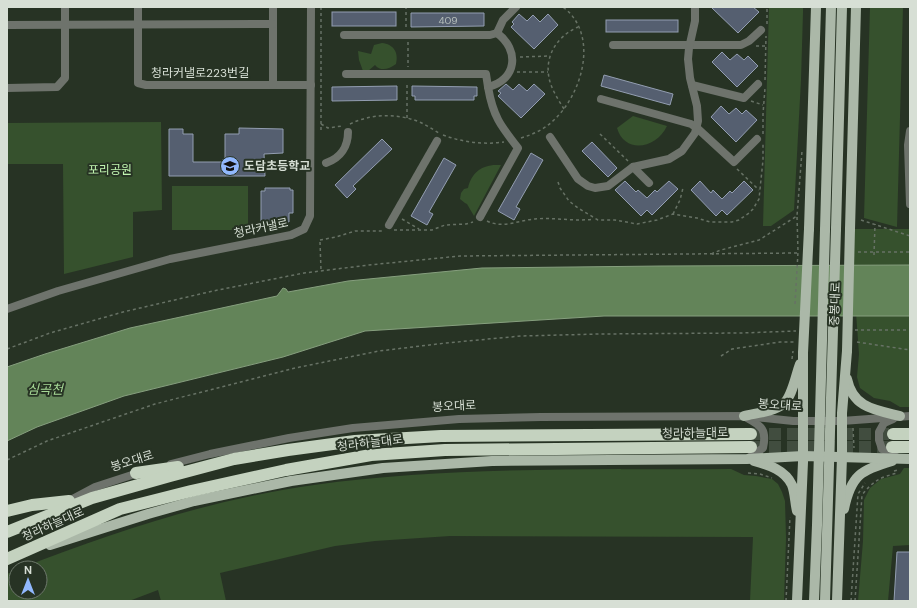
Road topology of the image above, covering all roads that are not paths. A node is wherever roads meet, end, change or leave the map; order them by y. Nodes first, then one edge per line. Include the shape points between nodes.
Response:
1 (65, 7) edge
2 (138, 7) edge
3 (273, 7) edge
4 (311, 7) edge
5 (516, 7) edge
6 (695, 7) edge
7 (816, 7) edge
8 (831, 7) edge
9 (842, 7) edge
10 (856, 7) edge
11 (7, 24) edge
12 (65, 24) junction
13 (138, 24) junction
14 (273, 24) junction
15 (761, 30) dead end
16 (497, 33) junction
17 (344, 35) dead end
18 (613, 45) dead end
19 (690, 45) junction
20 (346, 74) dead end
21 (311, 84) junction
22 (758, 84) dead end
23 (273, 85) junction
24 (692, 85) junction
25 (488, 87) junction
26 (7, 88) edge
27 (601, 99) dead end
28 (697, 128) junction
29 (910, 131) edge
30 (348, 132) dead end
31 (550, 137) dead end
32 (756, 139) dead end
33 (437, 140) dead end
34 (326, 163) dead end
35 (633, 167) junction
36 (649, 183) dead end
37 (910, 204) edge
38 (480, 217) road end
39 (389, 229) road end
40 (7, 309) edge
41 (847, 351) junction
42 (803, 352) junction
43 (744, 416) junction
44 (905, 416) edge
45 (803, 421) junction
46 (842, 421) junction
47 (751, 434) tunnel mouth
48 (893, 434) tunnel mouth
49 (910, 434) edge
50 (751, 447) tunnel mouth
51 (892, 447) tunnel mouth
52 (910, 447) edge
53 (260, 455) junction
54 (803, 456) junction
55 (842, 457) junction
56 (747, 459) junction
57 (899, 459) junction
58 (910, 459) edge
59 (136, 473) junction
60 (69, 501) junction
61 (7, 511) edge
62 (801, 529) junction
63 (12, 530) edge
64 (840, 534) junction
65 (10, 558) edge
66 (797, 601) edge
67 (814, 601) edge
68 (825, 601) edge
69 (837, 601) edge

1 - 12 street
2 - 13 street
3 - 14 street
4 - 21 street, 청라커낼로
5 - 16 street via 503,20
6 - 19 street
7 - 42 main road, bridge
8 - 67 main road, 중봉대로, bridge
9 - 68 main road, 중봉대로, bridge
10 - 41 main road, 중봉대로, bridge
11 - 12 street
12 - 13 street
12 - 26 street via 65,78 57,87
13 - 14 street
13 - 23 street, 청라커낼로223번길 via 138,83
14 - 23 street
15 - 19 street via 745,44
16 - 17 street
16 - 25 street via 510,48 511,68 503,81
18 - 19 street
19 - 24 street via 688,59
20 - 25 street via 486,74
21 - 23 street, 청라커낼로223번길
21 - 40 street, 청라커낼로 via 310,216 304,229 291,235 170,259 58,291
22 - 24 street via 744,98
24 - 28 street via 697,106
25 - 38 street via 492,109 518,148
27 - 28 street via 691,124
28 - 32 street via 734,162
28 - 35 street via 687,146 675,156 662,162
29 - 37 street
30 - 34 street via 345,148 335,159
31 - 35 street via 574,174 588,186 608,186
33 - 39 street
35 - 36 street
41 - 44 main road via 847,379 849,389 856,399 868,407
41 - 46 main road, 중봉대로
42 - 43 main road via 790,394 784,404 768,411
42 - 45 main road
43 - 45 street, 봉오대로
43 - 56 street via 761,425 765,441 763,448
43 - 59 street, 봉오대로 via 541,417 405,423 288,438
44 - 46 street, 봉오대로
44 - 57 street via 884,423 879,432 882,449
45 - 46 street, 봉오대로
45 - 54 main road
46 - 55 main road, 중봉대로
47 - 53 highway, 청라하늘대로 via 441,436 356,441
48 - 49 highway
50 - 65 highway, 청라하늘대로 via 445,450 371,455 286,470 120,510
51 - 52 highway
53 - 59 highway
53 - 63 highway, 청라하늘대로 via 234,459 92,498
54 - 55 main road
54 - 56 main road
54 - 62 main road
55 - 57 main road
55 - 64 main road, 중봉대로
56 - 62 main road via 777,469 792,485
56 - 65 main road via 492,461 383,468 291,481 194,501
57 - 58 main road
57 - 64 main road via 863,471 854,480 844,507
59 - 60 street, 봉오대로 via 95,487
60 - 61 highway
60 - 63 street, 봉오대로
62 - 66 main road
64 - 69 main road, 중봉대로

